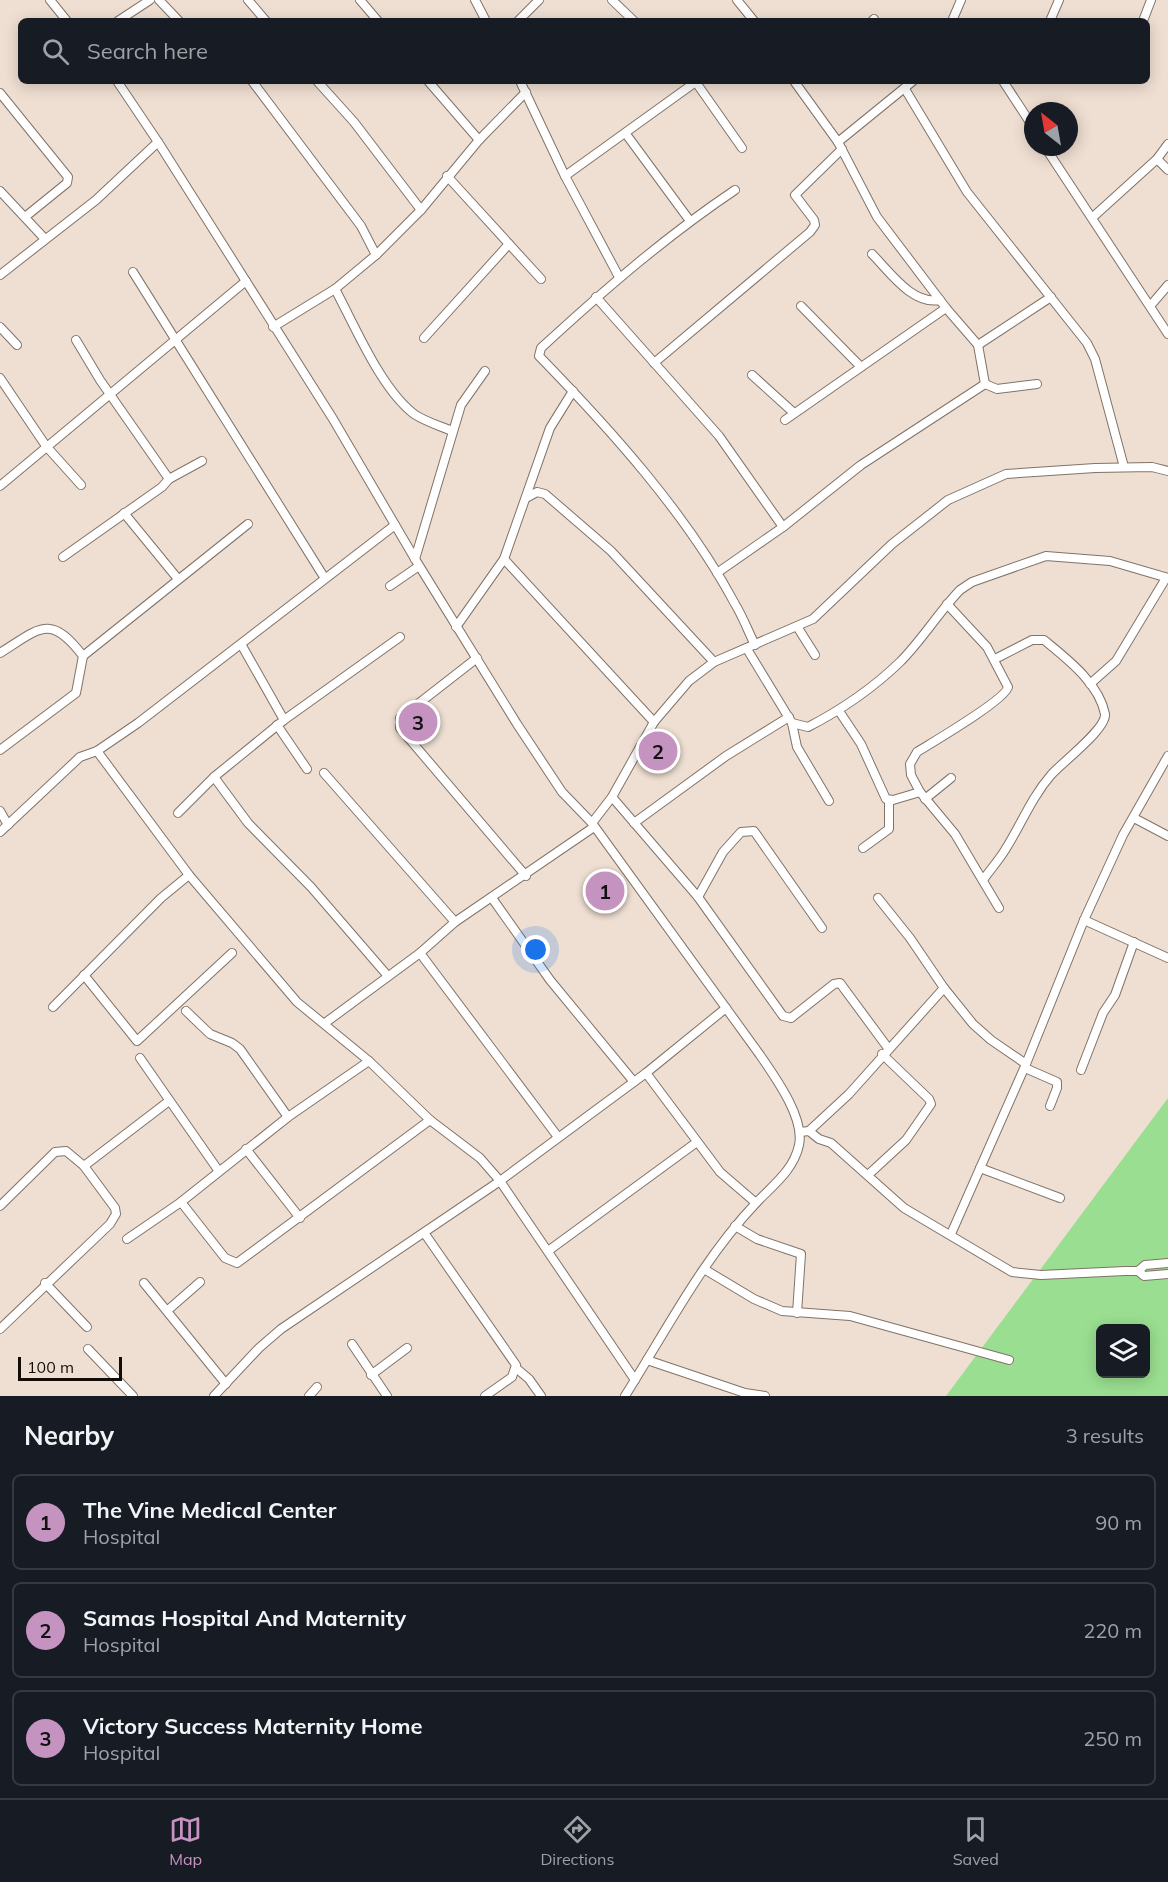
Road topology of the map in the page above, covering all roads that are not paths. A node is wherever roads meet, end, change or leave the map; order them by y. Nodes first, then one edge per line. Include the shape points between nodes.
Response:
1 (50, 0) edge
2 (150, 0) edge
3 (159, 0) edge
4 (248, 0) edge
5 (360, 0) edge
6 (475, 0) edge
7 (539, 0) edge
8 (612, 0) edge
9 (736, 0) edge
10 (1059, 0) edge
11 (1151, 0) edge
12 (957, 1) edge
13 (65, 18) edge
14 (123, 18) edge
15 (177, 18) edge
16 (263, 18) edge
17 (375, 18) edge
18 (484, 18) edge
19 (521, 18) edge
20 (631, 18) edge
21 (751, 18) edge
22 (953, 18) edge
23 (1051, 18) edge
24 (1144, 18) edge
25 (119, 84) edge
26 (254, 84) edge
27 (320, 84) edge
28 (431, 84) edge
29 (522, 84) edge
30 (692, 84) edge
31 (698, 84) edge
32 (796, 84) edge
33 (910, 84) edge
34 (1005, 84) edge
35 (905, 89) junction
36 (526, 92) junction
37 (0, 93) edge
38 (1024, 113) edge
39 (626, 134) junction
40 (479, 140) junction
41 (158, 141) junction
42 (1168, 144) edge
43 (840, 146) junction
44 (742, 148) dead end
45 (1051, 156) edge
46 (1156, 159) junction
47 (1168, 170) edge
48 (447, 176) junction
49 (565, 176) junction
50 (735, 190) dead end
51 (0, 191) edge
52 (421, 210) junction
53 (25, 217) junction
54 (1093, 218) junction
55 (690, 220) junction
56 (45, 239) junction
57 (509, 244) junction
58 (872, 254) dead end
59 (376, 255) junction
60 (134, 272) dead end
61 (0, 275) edge
62 (619, 277) junction
63 (541, 279) dead end
64 (246, 281) junction
65 (1168, 285) edge
66 (334, 289) junction
67 (596, 297) junction
68 (1051, 297) junction
69 (940, 300) junction
70 (1151, 305) junction
71 (801, 306) dead end
72 (946, 308) junction
73 (0, 327) edge
74 (273, 327) junction
75 (1168, 334) edge
76 (177, 338) junction
77 (424, 338) dead end
78 (76, 340) dead end
79 (17, 345) dead end
80 (978, 345) junction
81 (654, 363) junction
82 (861, 367) junction
83 (484, 370) dead end
84 (752, 375) dead end
85 (0, 378) edge
86 (985, 384) junction
87 (1037, 384) dead end
88 (573, 391) junction
89 (110, 393) junction
90 (794, 413) junction
91 (785, 420) dead end
92 (452, 431) junction
93 (46, 446) junction
94 (202, 461) dead end
95 (1124, 467) junction
96 (1168, 471) edge
97 (169, 479) junction
98 (81, 485) dead end
99 (0, 486) edge
100 (525, 499) junction
101 (124, 513) junction
102 (248, 524) dead end
103 (395, 525) junction
104 (783, 526) junction
105 (63, 557) dead end
106 (504, 559) junction
107 (417, 562) junction
108 (717, 573) junction
109 (324, 577) junction
110 (1167, 578) edge
111 (178, 579) junction
112 (390, 586) dead end
113 (947, 604) junction
114 (456, 627) junction
115 (798, 628) junction
116 (400, 637) dead end
117 (241, 644) junction
118 (755, 645) junction
119 (747, 648) junction
120 (0, 653) edge
121 (815, 655) dead end
122 (83, 657) junction
123 (477, 658) junction
124 (995, 659) junction
125 (714, 662) junction
126 (1090, 684) junction
127 (839, 711) junction
128 (791, 720) junction
129 (654, 722) junction
130 (280, 723) junction
131 (0, 750) edge
132 (97, 751) junction
133 (1168, 756) edge
134 (307, 769) dead end
135 (324, 773) dead end
136 (213, 777) junction
137 (951, 778) dead end
138 (923, 795) junction
139 (612, 797) junction
140 (889, 800) junction
141 (829, 801) dead end
142 (0, 811) edge
143 (178, 813) dead end
144 (1134, 818) junction
145 (634, 823) junction
146 (8, 825) junction
147 (593, 825) junction
148 (0, 832) edge
149 (1168, 836) edge
150 (863, 848) dead end
151 (189, 875) junction
152 (526, 876) junction
153 (983, 880) junction
154 (698, 897) junction
155 (492, 898) junction
156 (878, 898) dead end
157 (999, 908) dead end
158 (1084, 920) junction
159 (455, 922) junction
160 (822, 928) dead end
161 (1134, 942) junction
162 (232, 953) dead end
163 (420, 953) junction
164 (1168, 958) edge
165 (84, 975) junction
166 (387, 975) junction
167 (944, 988) junction
168 (53, 1007) dead end
169 (726, 1008) junction
170 (186, 1011) dead end
171 (325, 1023) junction
172 (885, 1051) junction
173 (140, 1058) dead end
174 (369, 1061) junction
175 (1026, 1066) junction
176 (1081, 1070) dead end
177 (646, 1073) junction
178 (634, 1082) junction
179 (169, 1101) junction
180 (1050, 1106) dead end
181 (288, 1117) junction
182 (430, 1120) junction
183 (804, 1131) junction
184 (558, 1137) junction
185 (697, 1142) junction
186 (246, 1149) junction
187 (84, 1166) junction
188 (980, 1168) junction
189 (218, 1170) junction
190 (868, 1175) junction
191 (500, 1181) junction
192 (1060, 1198) dead end
193 (181, 1202) junction
194 (756, 1203) junction
195 (0, 1206) edge
196 (300, 1218) junction
197 (735, 1226) junction
198 (425, 1234) junction
199 (951, 1234) junction
200 (127, 1239) dead end
201 (548, 1251) junction
202 (1168, 1263) edge
203 (704, 1269) junction
204 (1138, 1271) junction
205 (1168, 1274) edge
206 (200, 1282) dead end
207 (144, 1283) dead end
208 (45, 1284) junction
209 (168, 1310) junction
210 (797, 1313) junction
211 (87, 1327) dead end
212 (0, 1329) edge
213 (352, 1344) dead end
214 (407, 1348) dead end
215 (88, 1349) dead end
216 (647, 1360) junction
217 (1009, 1360) dead end
218 (516, 1368) junction
219 (371, 1375) junction
220 (635, 1380) junction
221 (226, 1384) junction
222 (317, 1387) dead end
223 (745, 1394) edge
224 (133, 1396) edge
225 (214, 1396) edge
226 (309, 1396) edge
227 (387, 1396) edge
228 (485, 1396) edge
229 (541, 1396) edge
230 (625, 1396) edge
231 (765, 1396) edge

1 - 13 street
2 - 14 street
3 - 15 street
4 - 16 street
5 - 17 street
6 - 18 street
7 - 19 street
8 - 20 street
9 - 21 street
10 - 23 street
11 - 24 street
12 - 22 street
25 - 41 street
26 - 59 street via 361,226
27 - 52 street
28 - 40 street
29 - 36 street
30 - 39 street
31 - 44 street
32 - 43 street
33 - 35 street
34 - 38 street
35 - 43 street
35 - 68 street via 960,182
36 - 40 street
36 - 49 street
37 - 53 street via 69,177 67,183
39 - 49 street
39 - 55 street
40 - 48 street
41 - 56 street via 96,200
41 - 64 street
42 - 46 street
43 - 69 street via 877,217
43 - 81 street via 795,195 814,220 810,232
45 - 54 street
46 - 47 street
46 - 54 street
48 - 52 street
48 - 57 street
49 - 62 street
50 - 55 street
51 - 53 street
52 - 59 street
53 - 56 street
54 - 70 street
55 - 62 street
56 - 61 street
57 - 63 street
57 - 77 street
58 - 69 street via 915,295 924,300
59 - 66 street
60 - 76 street
62 - 67 street
64 - 74 street
64 - 76 street
65 - 70 street
66 - 74 street
66 - 92 street via 400,401 416,415
67 - 81 street
67 - 88 street via 539,356
68 - 80 street
68 - 95 street via 1091,350
69 - 72 street
70 - 75 street
71 - 82 street
72 - 80 street
72 - 82 street
73 - 79 street
74 - 103 street
76 - 89 street
76 - 109 street
78 - 89 street
80 - 86 street
81 - 104 street via 719,436
82 - 90 street
83 - 92 street via 461,405
84 - 90 street
85 - 93 street
86 - 87 street via 997,389
86 - 104 street via 861,465
88 - 100 street via 550,428
88 - 108 street via 664,498
89 - 93 street
89 - 97 street
90 - 91 street
92 - 107 street
93 - 98 street
93 - 99 street
94 - 97 street
95 - 96 street
95 - 115 street via 1006,474 958,494 913,526 824,611
97 - 101 street
100 - 106 street
100 - 125 street via 537,492 545,494 590,531
101 - 105 street
101 - 111 street
102 - 111 street
103 - 107 street
103 - 109 street
104 - 108 street
106 - 114 street
106 - 129 street
107 - 112 street
107 - 114 street
108 - 118 street
109 - 117 street
110 - 113 street via 1110,561 1046,556 972,582
110 - 126 street via 1116,661
111 - 122 street
113 - 124 street
113 - 127 street via 899,663
114 - 123 street
115 - 118 street
115 - 121 street
116 - 130 street
117 - 130 street
117 - 132 street
118 - 119 street
119 - 125 street
119 - 128 street
120 - 122 street via 36,630 52,629 69,638
122 - 131 street via 76,693
123 - 147 street via 562,792
123 - 152 street via 400,718 399,724
124 - 126 street via 1032,640 1044,640
124 - 138 street via 1007,692 912,758 911,775
125 - 129 street via 676,693
126 - 153 street via 1104,714 1102,725 1037,792 1005,851
127 - 128 street via 808,727
127 - 140 street via 861,744
128 - 141 street via 797,747
128 - 145 street via 726,756
129 - 139 street
130 - 134 street
130 - 136 street
132 - 146 street via 80,757 63,771
132 - 151 street
133 - 144 street
135 - 159 street
136 - 143 street
136 - 166 street via 248,823 311,887
137 - 138 street
138 - 140 street
138 - 153 street via 955,834
139 - 145 street
139 - 147 street
140 - 150 street via 889,829
142 - 146 street
144 - 149 street
144 - 158 street
145 - 154 street
146 - 148 street
147 - 152 street
147 - 169 street
151 - 165 street via 161,897
151 - 171 street via 273,977
152 - 155 street
153 - 157 street
154 - 160 street via 732,840 741,832 754,831
154 - 172 street via 783,1016 791,1018 840,983
155 - 159 street
155 - 178 street via 550,980
156 - 167 street
158 - 161 street
158 - 175 street
159 - 163 street
161 - 164 street
161 - 176 street
162 - 165 street via 136,1041
163 - 166 street
163 - 184 street
165 - 168 street
166 - 171 street
167 - 172 street
167 - 175 street via 986,1036
169 - 177 street
169 - 183 street via 780,1085
170 - 181 street via 210,1034 240,1049
171 - 174 street
172 - 183 street via 834,1109
172 - 190 street via 931,1104 906,1140
173 - 179 street
174 - 181 street
174 - 182 street
175 - 180 street via 1057,1082
175 - 188 street
177 - 178 street
177 - 185 street
178 - 184 street
179 - 187 street
179 - 189 street
181 - 186 street
182 - 191 street via 480,1158
182 - 196 street
183 - 190 street via 846,1154
183 - 194 street via 787,1171
184 - 191 street
185 - 194 street via 720,1172
185 - 201 street
186 - 189 street
186 - 196 street
187 - 195 street via 66,1150 55,1152
187 - 208 street via 115,1208 115,1217
188 - 192 street
188 - 199 street
189 - 193 street
190 - 199 street via 904,1208
191 - 198 street
191 - 201 street
193 - 196 street via 222,1254 234,1263
193 - 200 street
194 - 197 street
197 - 203 street
197 - 210 street via 757,1239 801,1254
198 - 218 street
198 - 221 street via 281,1329
199 - 204 street via 1019,1274
201 - 220 street
202 - 204 street via 1145,1265
203 - 210 street via 754,1299
203 - 216 street
204 - 205 street via 1144,1276
206 - 209 street
207 - 209 street
208 - 211 street
208 - 212 street
209 - 221 street
210 - 217 street via 850,1316
213 - 219 street
214 - 219 street
215 - 224 street
216 - 220 street
216 - 223 street
218 - 228 street via 512,1377
218 - 229 street
219 - 227 street
220 - 230 street
221 - 225 street
222 - 226 street
223 - 231 street

